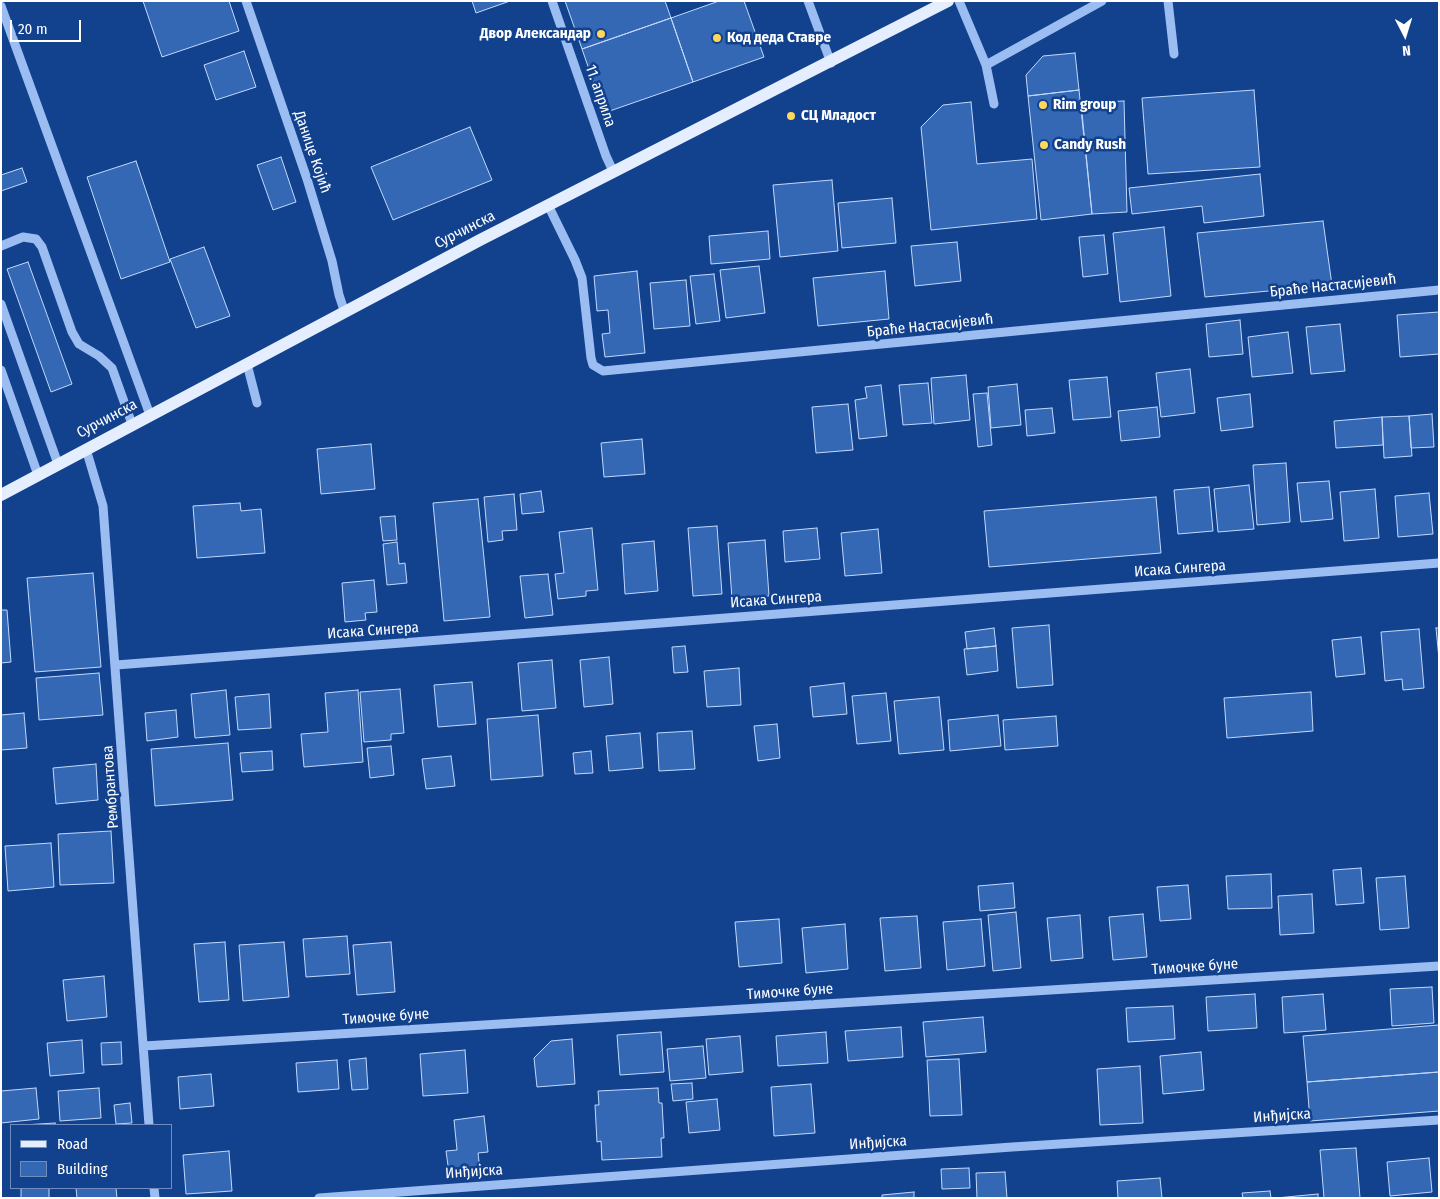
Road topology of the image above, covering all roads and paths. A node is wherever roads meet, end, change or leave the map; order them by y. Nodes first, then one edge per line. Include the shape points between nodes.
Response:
1 (246, 1) edge
2 (552, 1) edge
3 (808, 1) edge
4 (959, 1) edge
5 (1102, 1) edge
6 (1168, 1) edge
7 (944, 2) edge
8 (1, 6) edge
9 (1174, 54) dead end
10 (831, 63) junction
11 (986, 65) junction
12 (994, 104) dead end
13 (614, 171) junction
14 (548, 205) junction
15 (1, 246) edge
16 (1439, 290) edge
17 (1, 304) edge
18 (345, 313) junction
19 (247, 364) junction
20 (1, 370) edge
21 (257, 402) dead end
22 (150, 415) junction
23 (132, 424) junction
24 (86, 449) junction
25 (58, 464) junction
26 (38, 475) junction
27 (1, 495) edge
28 (1439, 563) edge
29 (116, 665) junction
30 (1439, 966) edge
31 (144, 1046) junction
32 (1439, 1120) edge
33 (149, 1124) edge
34 (319, 1198) edge

1 - 18 street, Данице Којић via 310,187
2 - 13 street, 11. априла
3 - 10 street
4 - 11 street
5 - 11 street
6 - 9 street
7 - 10 main road, Сурчинска
8 - 22 street
10 - 13 main road, Сурчинска
11 - 12 street
13 - 14 main road, Сурчинска
14 - 16 street, Браће Настасијевић via 582,278 591,358 593,365 603,371
14 - 18 main road, Сурчинска
15 - 23 street via 23,238 36,239 42,247 72,332 80,344 112,368
17 - 25 street
18 - 19 main road, Сурчинска
19 - 21 street
19 - 22 main road, Сурчинска
20 - 26 street
22 - 23 main road, Сурчинска
23 - 24 main road, Сурчинска
24 - 25 main road, Сурчинска
24 - 29 street, Рембрантова via 103,506
25 - 26 main road, Сурчинска
26 - 27 main road, Сурчинска
28 - 29 street, Исака Сингера
29 - 31 street, Рембрантова
30 - 31 street, Тимочке буне
31 - 33 street, Рембрантова
32 - 34 street, Инђијска

